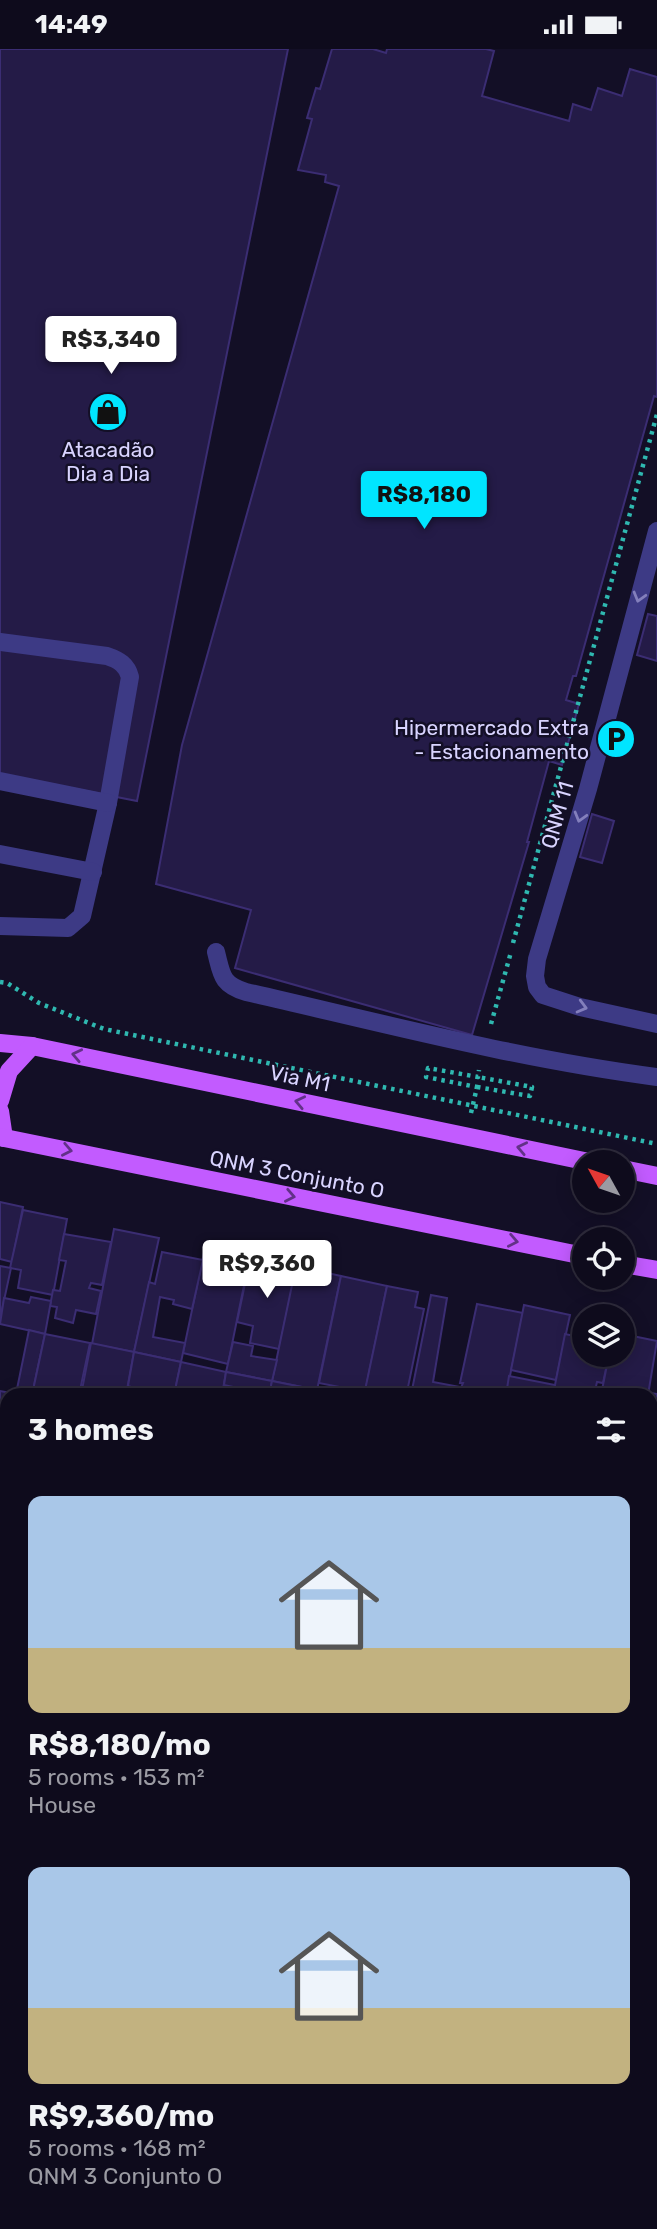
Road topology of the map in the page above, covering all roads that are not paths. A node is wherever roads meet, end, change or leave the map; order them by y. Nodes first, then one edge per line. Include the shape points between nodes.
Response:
1 (657, 531) edge
2 (0, 642) edge
3 (0, 781) edge
4 (108, 803) junction
5 (0, 854) edge
6 (93, 872) junction
7 (0, 926) edge
8 (216, 952) dead end
9 (657, 1024) edge
10 (0, 1042) edge
11 (32, 1046) junction
12 (657, 1077) edge
13 (0, 1101) edge
14 (0, 1111) edge
15 (2, 1137) edge
16 (572, 1158) edge
17 (635, 1171) edge
18 (657, 1176) edge
19 (572, 1254) edge
20 (635, 1266) edge
21 (657, 1271) edge

1 -> 9 street, QNM 11 via 535,976 543,995
2 - 4 street via 107,656 128,670 131,677
3 - 4 street
4 - 6 street
5 - 6 street
6 - 7 street via 76,924 68,928
8 - 12 street via 227,984 246,992 485,1046
10 - 11 main road, Via M1
11 - 13 main road via 9,1072
16 -> 11 main road, Via M1
14 - 15 main road
15 -> 19 main road, QNM 3 Conjunto O
17 - 18 main road
20 - 21 main road

